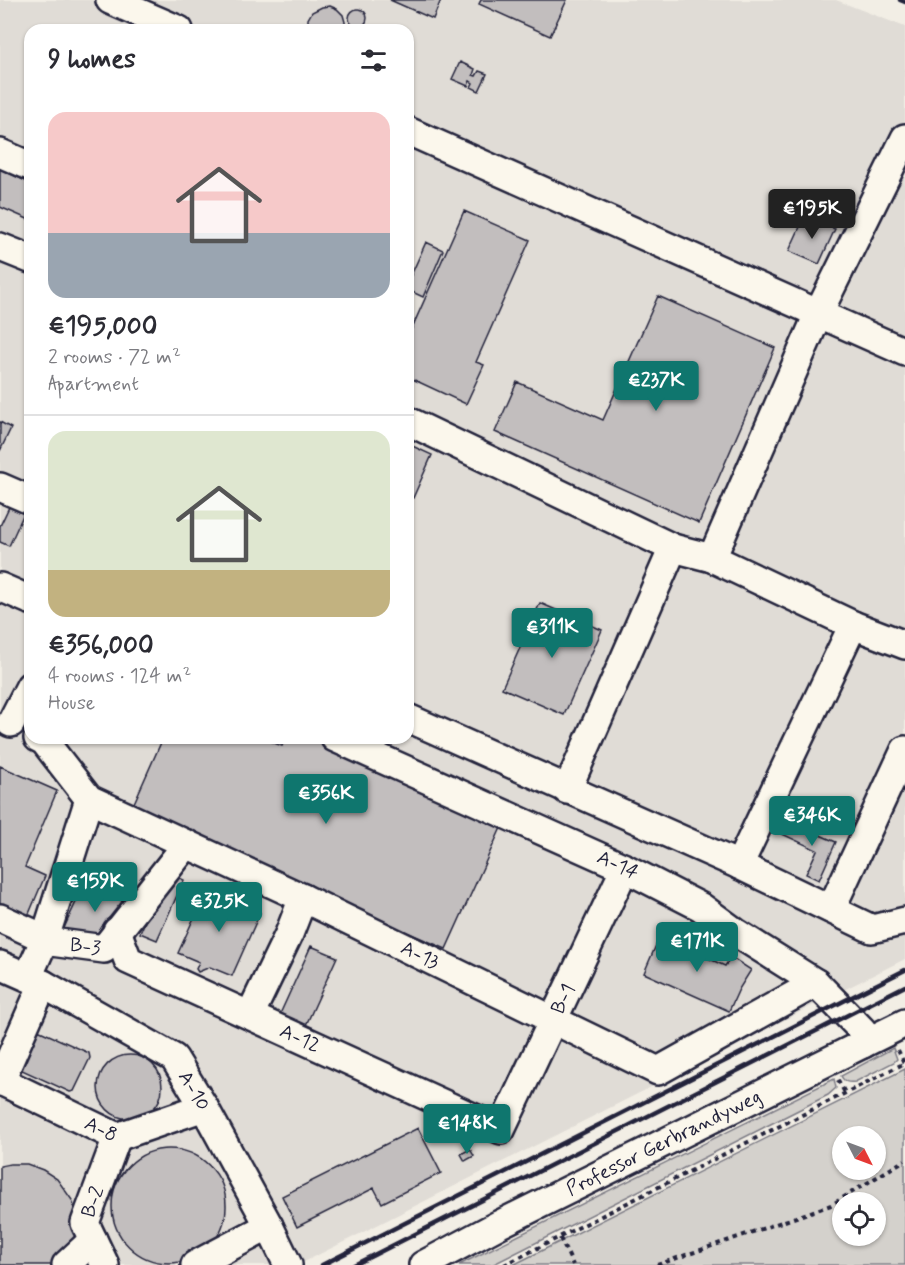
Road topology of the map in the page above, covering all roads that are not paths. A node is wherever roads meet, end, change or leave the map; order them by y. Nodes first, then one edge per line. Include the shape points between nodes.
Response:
1 (110, 0) edge
2 (165, 24) edge
3 (414, 133) edge
4 (905, 138) edge
5 (0, 153) edge
6 (24, 163) edge
7 (0, 247) edge
8 (24, 257) edge
9 (819, 312) junction
10 (905, 352) edge
11 (414, 424) edge
12 (0, 487) edge
13 (24, 497) edge
14 (674, 548) junction
15 (712, 558) junction
16 (0, 587) edge
17 (24, 597) edge
18 (853, 625) junction
19 (905, 645) edge
20 (24, 701) edge
21 (414, 721) edge
22 (14, 725) edge
23 (47, 744) edge
24 (348, 744) edge
25 (905, 750) edge
26 (567, 790) junction
27 (89, 799) junction
28 (187, 844) junction
29 (739, 865) junction
30 (625, 868) junction
31 (303, 898) junction
32 (831, 909) junction
33 (0, 918) edge
34 (905, 921) edge
35 (117, 931) junction
36 (44, 941) junction
37 (0, 965) edge
38 (36, 981) junction
39 (816, 983) junction
40 (250, 1015) junction
41 (553, 1021) junction
42 (905, 1023) edge
43 (863, 1044) junction
44 (1, 1081) edge
45 (204, 1107) junction
46 (501, 1130) joint
47 (117, 1137) junction
48 (269, 1226) junction
49 (93, 1240) junction
50 (66, 1265) edge
51 (105, 1265) edge
52 (195, 1265) edge
53 (288, 1265) edge
54 (423, 1265) edge

1 - 2 street
3 - 9 street
4 - 9 street
5 - 6 street
7 - 8 street
9 - 10 street
9 - 15 street
11 - 14 street
12 - 13 street
14 - 15 street
14 - 26 street
15 - 18 street
16 - 17 street
18 - 19 street
18 - 29 street
20 - 22 street
21 - 26 street
23 - 27 street, A-13
24 - 30 street, A-14
25 - 32 street
26 - 29 street
27 - 28 street, A-13
27 - 36 street
28 - 31 street, A-13
28 - 35 street, B-3
29 - 32 street
30 - 39 street, A-14 via 701,907
30 - 41 street, B-1
31 - 40 street
31 - 41 street, A-13
32 - 34 street via 872,929
33 - 36 street
35 - 36 street, B-3 via 104,949
35 - 40 street, A-12 via 128,960
36 - 38 street, B-3
37 - 38 street, A-10
38 - 44 street, B-3
38 - 45 street, A-10 via 174,1058
39 - 41 street, A-13 via 658,1071
39 - 43 street, A-14 via 862,1030
40 - 46 street, A-12
41 - 46 street, B-1
42 - 43 street, Professor Gerbrandyweg
43 - 54 street, Professor Gerbrandyweg
44 - 47 street, A-8
45 - 47 street, A-8
45 - 48 street, A-10
47 - 49 street, B-2 via 85,1223
48 - 52 street
48 - 53 street, A-10
49 - 50 street
49 - 51 street, B-2

